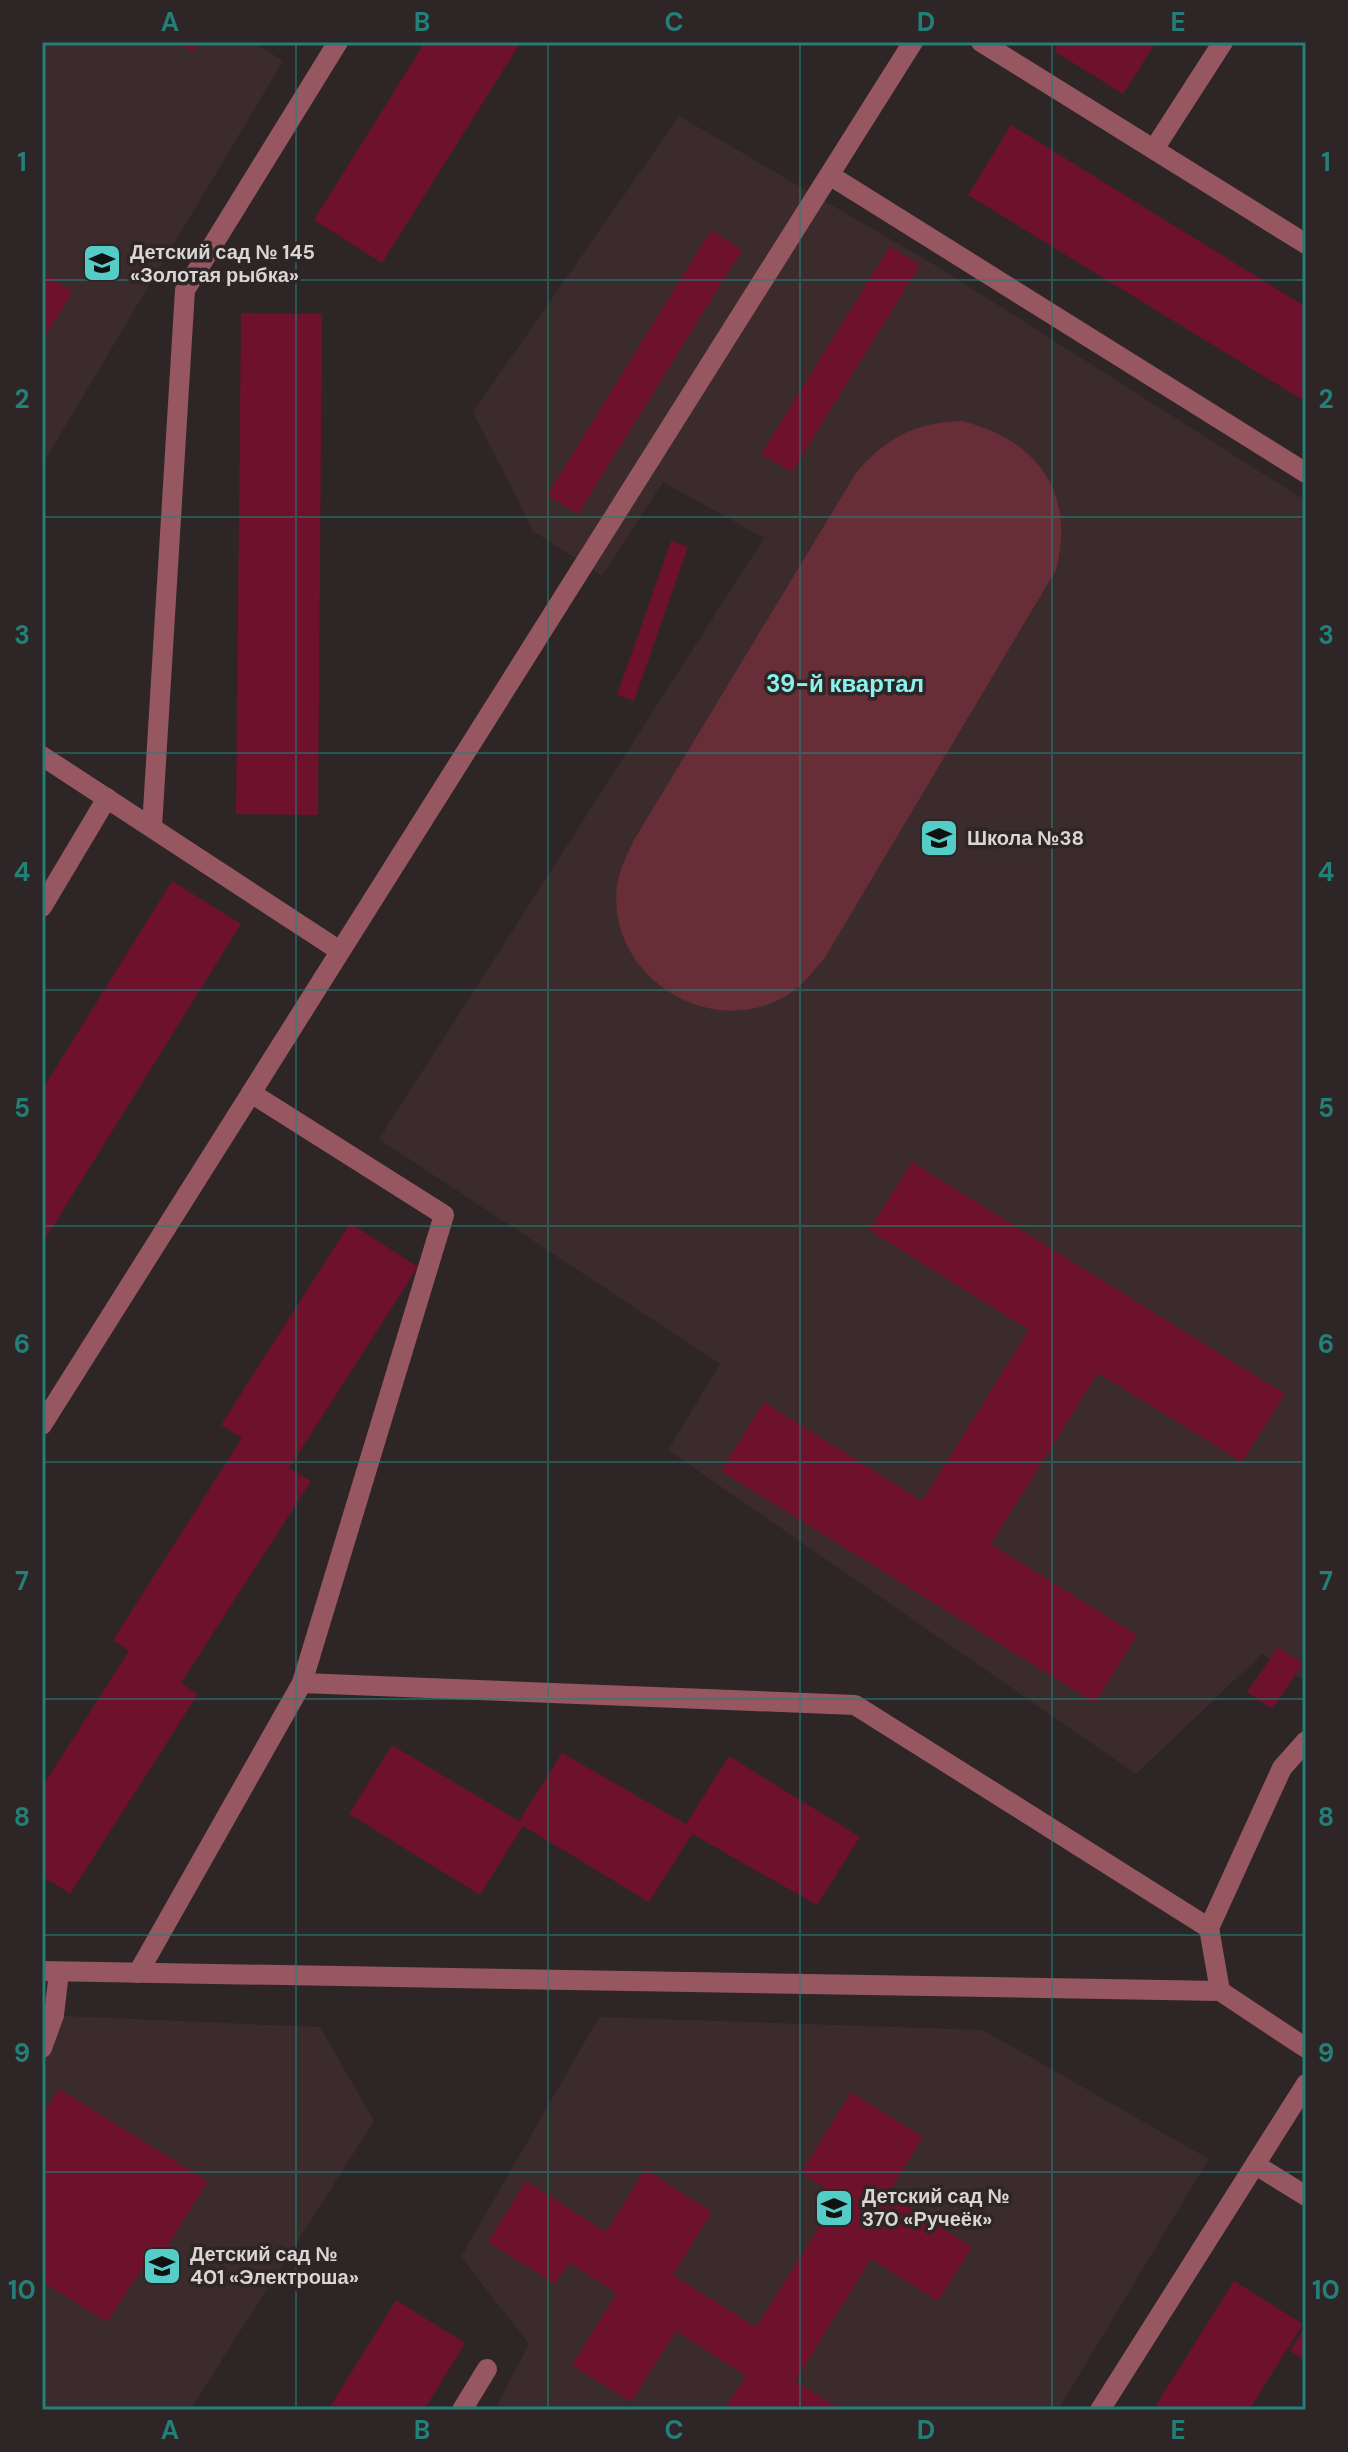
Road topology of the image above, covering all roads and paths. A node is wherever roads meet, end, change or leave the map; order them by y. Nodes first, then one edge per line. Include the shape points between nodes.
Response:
1 (338, 42) edge
2 (913, 42) edge
3 (981, 42) edge
4 (1223, 42) edge
5 (1154, 149) junction
6 (831, 176) junction
7 (1306, 244) edge
8 (1306, 473) edge
9 (42, 756) edge
10 (107, 798) junction
11 (152, 827) junction
12 (42, 907) edge
13 (340, 951) junction
14 (251, 1093) junction
15 (42, 1425) edge
16 (302, 1683) junction
17 (1306, 1741) edge
18 (1209, 1928) junction
19 (50, 1972) edge
20 (138, 1973) junction
21 (1220, 1991) junction
22 (42, 2048) edge
23 (1306, 2048) edge
24 (1306, 2084) edge
25 (1256, 2165) junction
26 (1306, 2196) edge
27 (487, 2369) dead end
28 (462, 2410) edge
29 (1100, 2410) edge

1 - 11 street via 185,290
2 - 6 street
3 - 5 street
4 - 5 street
5 - 7 street
6 - 8 street
6 - 13 street
9 - 10 street
10 - 11 street
10 - 12 street
11 - 13 street
13 - 14 street
14 - 15 street
14 - 16 street via 444,1215
16 - 18 street via 855,1705
16 - 20 street
17 - 18 street via 1282,1768
18 - 21 street
19 - 20 street
19 - 22 street via 54,2015
20 - 21 street
21 - 23 street
24 - 25 street
25 - 26 street
25 - 29 street
27 - 28 street

